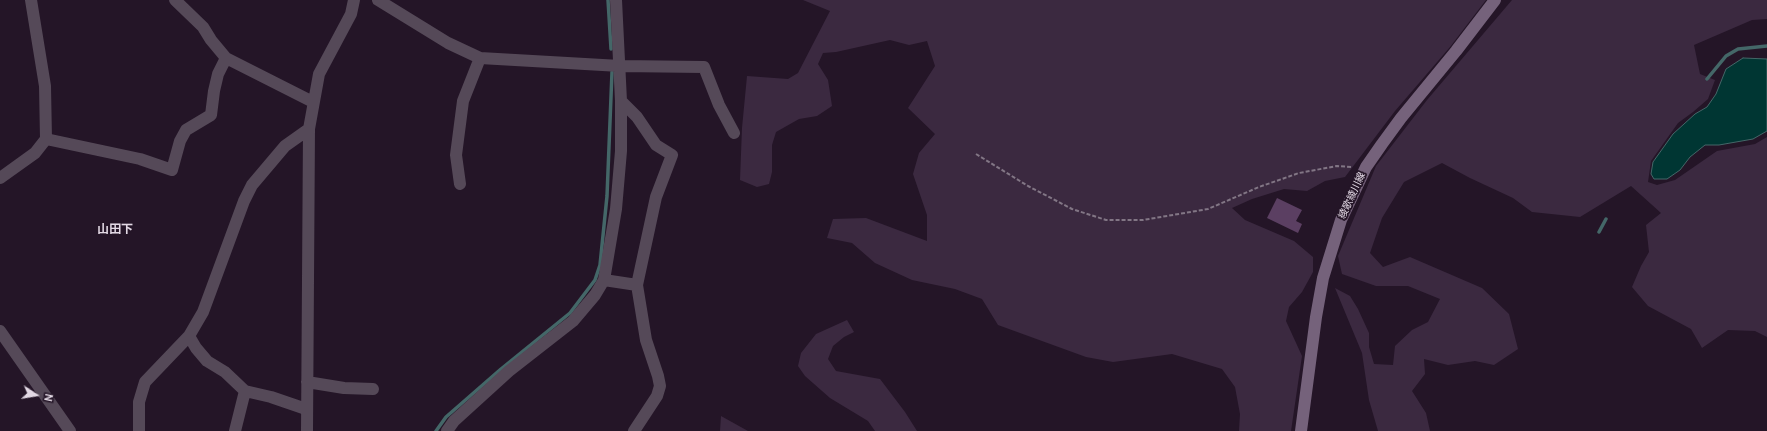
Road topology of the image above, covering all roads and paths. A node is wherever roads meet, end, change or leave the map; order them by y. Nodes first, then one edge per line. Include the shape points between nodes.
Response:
1 (31, 0) edge
2 (175, 0) edge
3 (354, 0) edge
4 (378, 0) edge
5 (616, 0) edge
6 (1495, 0) edge
7 (226, 58) junction
8 (480, 58) junction
9 (620, 66) junction
10 (621, 101) junction
11 (313, 102) junction
12 (309, 129) junction
13 (734, 133) dead end
14 (46, 139) junction
15 (976, 154) dead end
16 (1366, 167) junction
17 (0, 178) edge
18 (460, 184) dead end
19 (604, 280) junction
20 (637, 285) junction
21 (0, 331) edge
22 (189, 336) junction
23 (307, 382) junction
24 (373, 389) dead end
25 (245, 391) junction
26 (306, 409) junction
27 (70, 431) edge
28 (139, 431) edge
29 (235, 431) edge
30 (307, 431) edge
31 (447, 431) edge
32 (634, 431) edge
33 (1301, 431) edge

1 - 14 street via 45,86
2 - 7 street via 204,27
3 - 11 street via 351,14 319,74
4 - 8 street via 448,43
5 - 9 street
6 - 16 main road, 綾歌綾川線 via 1401,118
7 - 11 street
7 - 14 street via 218,74 211,115 186,130 180,141 172,170 140,159
8 - 9 street
8 - 18 street via 463,101 456,155
9 - 10 street
9 - 13 street via 704,67 719,105
10 - 19 street via 616,209
10 - 20 street via 637,117 656,145 672,155 656,197
11 - 12 street
12 - 22 street via 285,146 252,184 204,312
12 - 23 street
14 - 17 street via 35,153
15 - 16 path via 1072,209 1106,220 1142,220 1208,209 1299,173 1337,166
16 - 33 main road, 綾歌綾川線 via 1341,220 1323,278
19 - 20 street
19 - 31 street via 573,321 509,371 454,421
20 - 32 street via 646,340 660,386 657,396
21 - 27 street
22 - 25 street via 207,361 225,372
22 - 28 street via 145,382 139,402
23 - 24 street via 344,388
23 - 26 street
25 - 26 street
25 - 29 street
26 - 30 street

